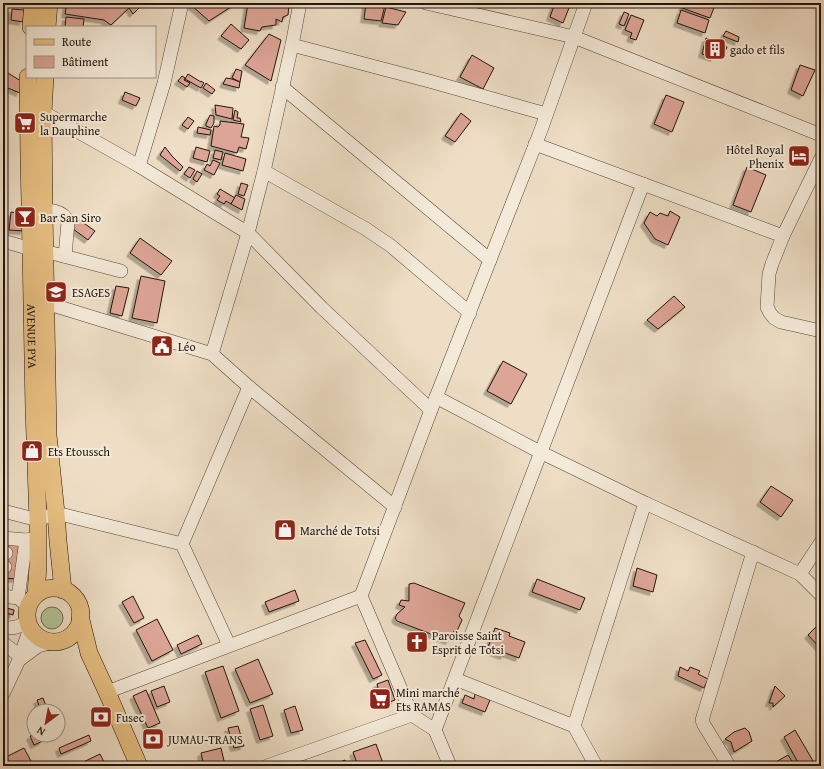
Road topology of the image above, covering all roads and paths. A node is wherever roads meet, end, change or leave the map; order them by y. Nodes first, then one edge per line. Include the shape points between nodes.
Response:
1 (34, 3) edge
2 (49, 3) edge
3 (182, 3) edge
4 (300, 3) edge
5 (426, 3) edge
6 (586, 3) edge
7 (31, 26) edge
8 (47, 26) edge
9 (574, 37) junction
10 (292, 45) junction
11 (28, 78) edge
12 (45, 78) edge
13 (282, 87) junction
14 (43, 112) junction
15 (546, 114) junction
16 (821, 135) edge
17 (535, 144) junction
18 (821, 158) edge
19 (139, 166) junction
20 (264, 171) junction
21 (642, 184) junction
22 (37, 210) junction
23 (248, 233) junction
24 (783, 236) junction
25 (3, 241) edge
26 (38, 250) junction
27 (65, 256) junction
28 (490, 260) junction
29 (121, 271) dead end
30 (46, 303) junction
31 (470, 313) junction
32 (821, 331) edge
33 (212, 354) junction
34 (248, 387) junction
35 (436, 397) junction
36 (431, 410) junction
37 (540, 452) junction
38 (645, 503) junction
39 (395, 507) junction
40 (3, 511) edge
41 (56, 513) junction
42 (38, 520) junction
43 (3, 538) edge
44 (821, 542) edge
45 (182, 544) junction
46 (19, 549) edge
47 (753, 552) junction
48 (12, 567) edge
49 (800, 574) junction
50 (63, 590) junction
51 (821, 595) edge
52 (3, 596) edge
53 (361, 596) junction
54 (28, 609) junction
55 (80, 616) junction
56 (3, 628) edge
57 (71, 636) junction
58 (53, 642) junction
59 (3, 643) edge
60 (229, 645) junction
61 (89, 653) junction
62 (20, 658) junction
63 (454, 679) junction
64 (107, 692) junction
65 (3, 694) edge
66 (412, 714) junction
67 (574, 726) junction
68 (435, 730) junction
69 (139, 766) edge
70 (267, 766) edge
71 (450, 766) edge
72 (596, 766) edge
73 (729, 766) edge

1 - 7 main road
2 - 8 main road
3 - 19 street via 164,83
4 - 10 street
5 - 9 street
6 - 9 street
9 - 15 street
9 - 16 street
10 - 13 street
10 - 15 street
11 - 22 main road, AVENUE PYA via 29,157
12 - 14 main road, AVENUE PYA
13 - 20 street
13 - 28 street
14 - 19 street
14 - 22 main road, AVENUE PYA
15 - 17 street
17 - 21 street
17 - 28 street
18 - 24 street
19 - 23 street
20 - 23 street
20 - 31 street via 378,236
21 - 24 street
21 - 37 street
22 - 26 main road, AVENUE PYA
22 - 27 street via 61,212 66,217 68,222
23 - 33 street
23 - 36 street via 322,308
24 - 32 street via 770,274 767,307 780,322
25 - 26 street
26 - 27 street
26 - 30 main road, AVENUE PYA
26 - 42 main road, AVENUE PYA via 34,409
27 - 29 street
28 - 31 street
30 - 33 street
30 - 41 main road, AVENUE PYA via 48,435
31 - 35 street
33 - 34 street
34 - 39 street
34 - 45 street
35 - 36 street
35 - 37 street
36 - 39 street
37 - 38 street
37 - 63 street
38 - 47 street
38 - 67 street
39 - 53 street
40 - 42 street
41 - 42 street
41 - 45 street
41 - 50 main road, AVENUE PYA
42 - 46 main road, AVENUE PYA
43 - 46 street
44 - 49 street
45 - 60 street
46 - 48 street
46 - 54 main road, AVENUE PYA via 38,566
47 - 49 street
47 - 73 street via 702,720
48 - 54 street
49 - 51 street
50 - 54 main road via 45,589
50 - 55 main road via 76,600
52 - 54 street
53 - 60 street
53 - 66 street
54 - 56 street via 20,626
54 - 58 main road via 36,635
54 - 62 street
55 - 57 main road via 76,630
55 - 61 main road
57 - 58 main road
57 - 61 main road
58 - 62 street via 38,646
59 - 62 street
60 - 64 street
61 - 64 main road
62 - 65 street
63 - 67 street
63 - 68 street
64 - 69 main road
66 - 68 street
66 - 70 street
67 - 72 street
68 - 71 street

